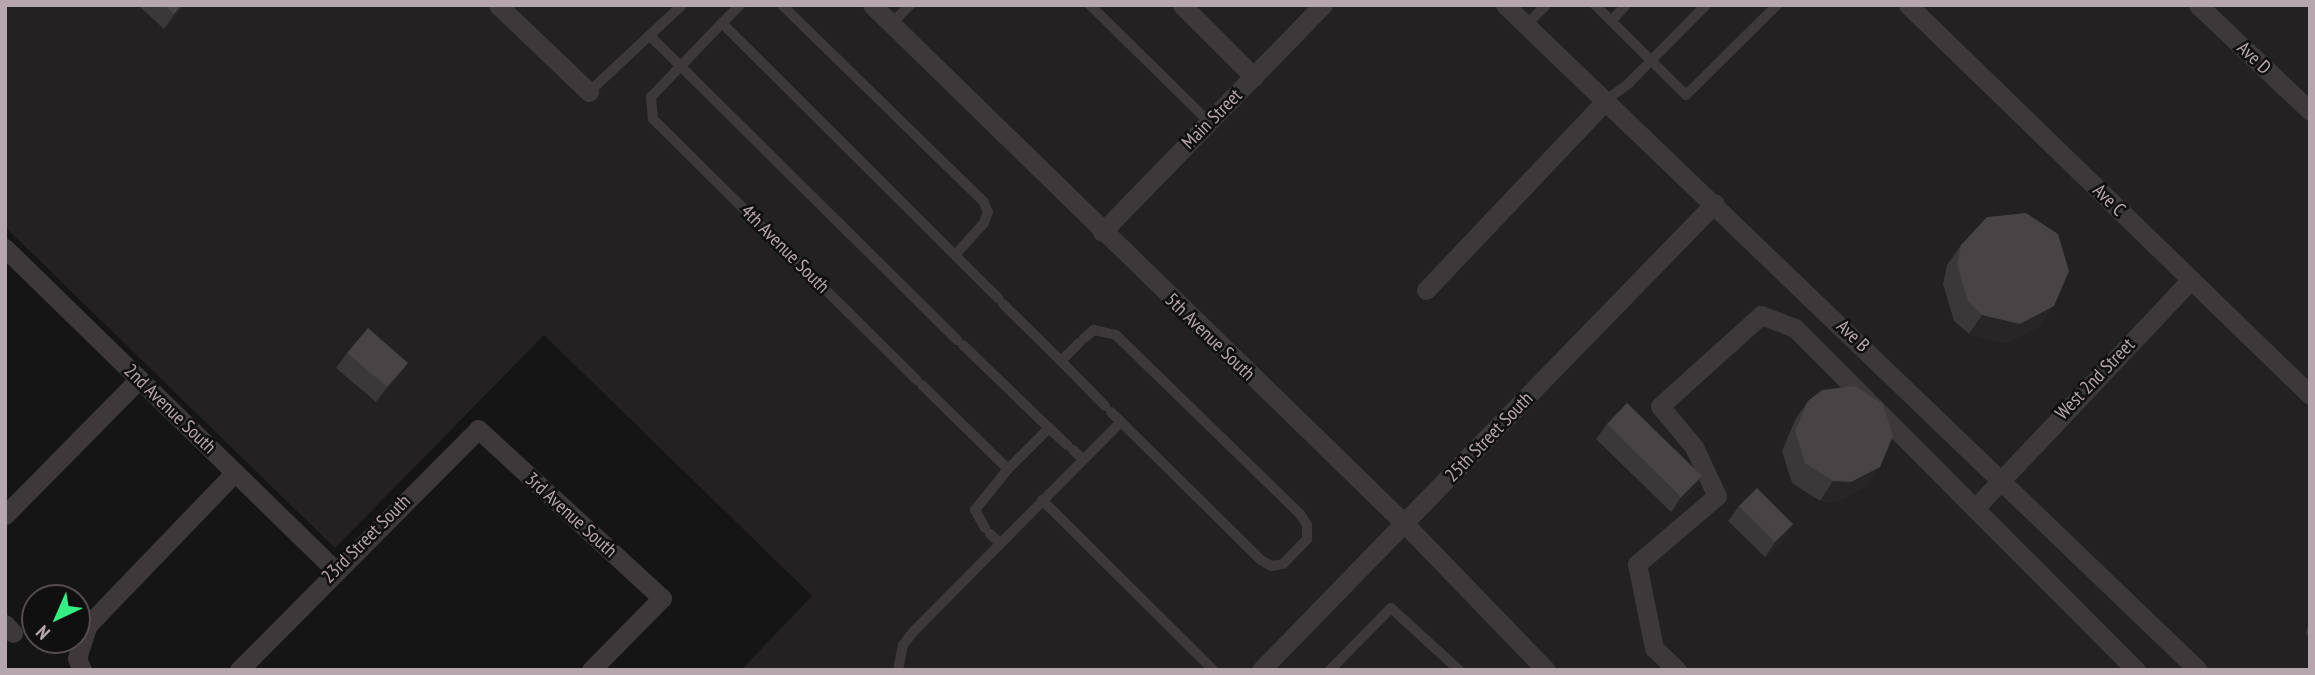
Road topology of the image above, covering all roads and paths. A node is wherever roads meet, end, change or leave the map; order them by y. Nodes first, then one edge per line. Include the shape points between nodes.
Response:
1 (498, 5) edge
2 (682, 5) edge
3 (740, 5) edge
4 (782, 5) edge
5 (872, 5) edge
6 (909, 5) edge
7 (1090, 5) edge
8 (1182, 5) edge
9 (1323, 5) edge
10 (1505, 5) edge
11 (1546, 5) edge
12 (1595, 5) edge
13 (1626, 5) edge
14 (1706, 5) edge
15 (1777, 5) edge
16 (1908, 5) edge
17 (2198, 5) edge
18 (1611, 21) junction
19 (722, 23) junction
20 (891, 24) junction
21 (1526, 25) junction
22 (651, 37) junction
23 (1652, 59) junction
24 (681, 65) junction
25 (1254, 77) junction
26 (589, 92) joint
27 (1606, 100) junction
28 (2310, 111) edge
29 (1209, 121) junction
30 (1715, 203) junction
31 (1102, 232) junction
32 (5, 248) edge
33 (955, 256) junction
34 (2191, 280) junction
35 (1426, 290) dead end
36 (1061, 362) junction
37 (139, 379) junction
38 (2310, 395) edge
39 (1121, 422) junction
40 (1049, 428) junction
41 (497, 448) joint
42 (1083, 459) junction
43 (1007, 470) junction
44 (235, 472) junction
45 (1999, 478) junction
46 (1042, 500) junction
47 (1976, 507) junction
48 (5, 514) edge
49 (1405, 524) junction
50 (1000, 543) junction
51 (334, 569) junction
52 (82, 670) edge
53 (239, 670) edge
54 (591, 670) edge
55 (898, 670) edge
56 (1213, 670) edge
57 (1261, 670) edge
58 (1330, 670) edge
59 (1459, 670) edge
60 (1546, 670) edge
61 (1677, 670) edge
62 (2136, 670) edge
63 (2198, 670) edge

1 - 26 street
2 - 22 lane
3 - 19 lane
4 - 33 lane via 983,201 988,212 984,223
5 - 20 street, 5th Avenue South
6 - 20 lane
7 - 29 lane
8 - 25 street
9 - 25 street, Main Street
10 - 21 street, Ave B
11 - 21 lane
12 - 18 lane
13 - 18 lane
14 - 23 lane
15 - 23 lane via 1686,95
16 - 34 street, Ave C
17 - 28 street, Ave D
18 - 23 lane
19 - 24 lane
19 - 33 lane
20 - 31 street, 5th Avenue South
21 - 27 street, Ave B
22 - 24 lane
22 - 26 lane
23 - 27 lane
24 - 40 lane
24 - 43 lane, 4th Avenue South via 651,97 653,119
25 - 29 street, Main Street
27 - 30 street, Ave B
27 - 35 street
29 - 31 street, Main Street
30 - 45 street, Ave B
30 - 49 street, 25th Street South
31 - 49 street, 5th Avenue South
32 - 37 street, 2nd Avenue South
33 - 36 lane
34 - 38 street, Ave C
34 - 45 street, West 2nd Street
36 - 39 lane
36 - 39 lane via 1094,330 1116,335 1300,514 1307,525 1307,538 1283,564 1271,566 1261,560
37 - 44 street, 2nd Avenue South
37 - 48 street
39 - 42 lane
40 - 42 lane
40 - 43 lane
41 - 51 street, 23rd Street South via 478,429
41 - 54 street, 3rd Avenue South via 662,598
42 - 46 lane
43 - 50 lane via 975,510
44 - 51 street, 2nd Avenue South
44 - 52 street via 88,625 77,658
45 - 47 street, West 2nd Street
45 - 63 street, Ave B
46 - 50 lane
46 - 56 lane
47 - 61 street via 1795,328 1761,315 1660,406 1694,447 1717,496 1637,564 1654,648
47 - 62 street
49 - 57 street, 25th Street South
49 - 60 street, 5th Avenue South
50 - 55 lane via 914,631 903,645
51 - 53 street, 23rd Street South
58 - 59 lane via 1391,608

